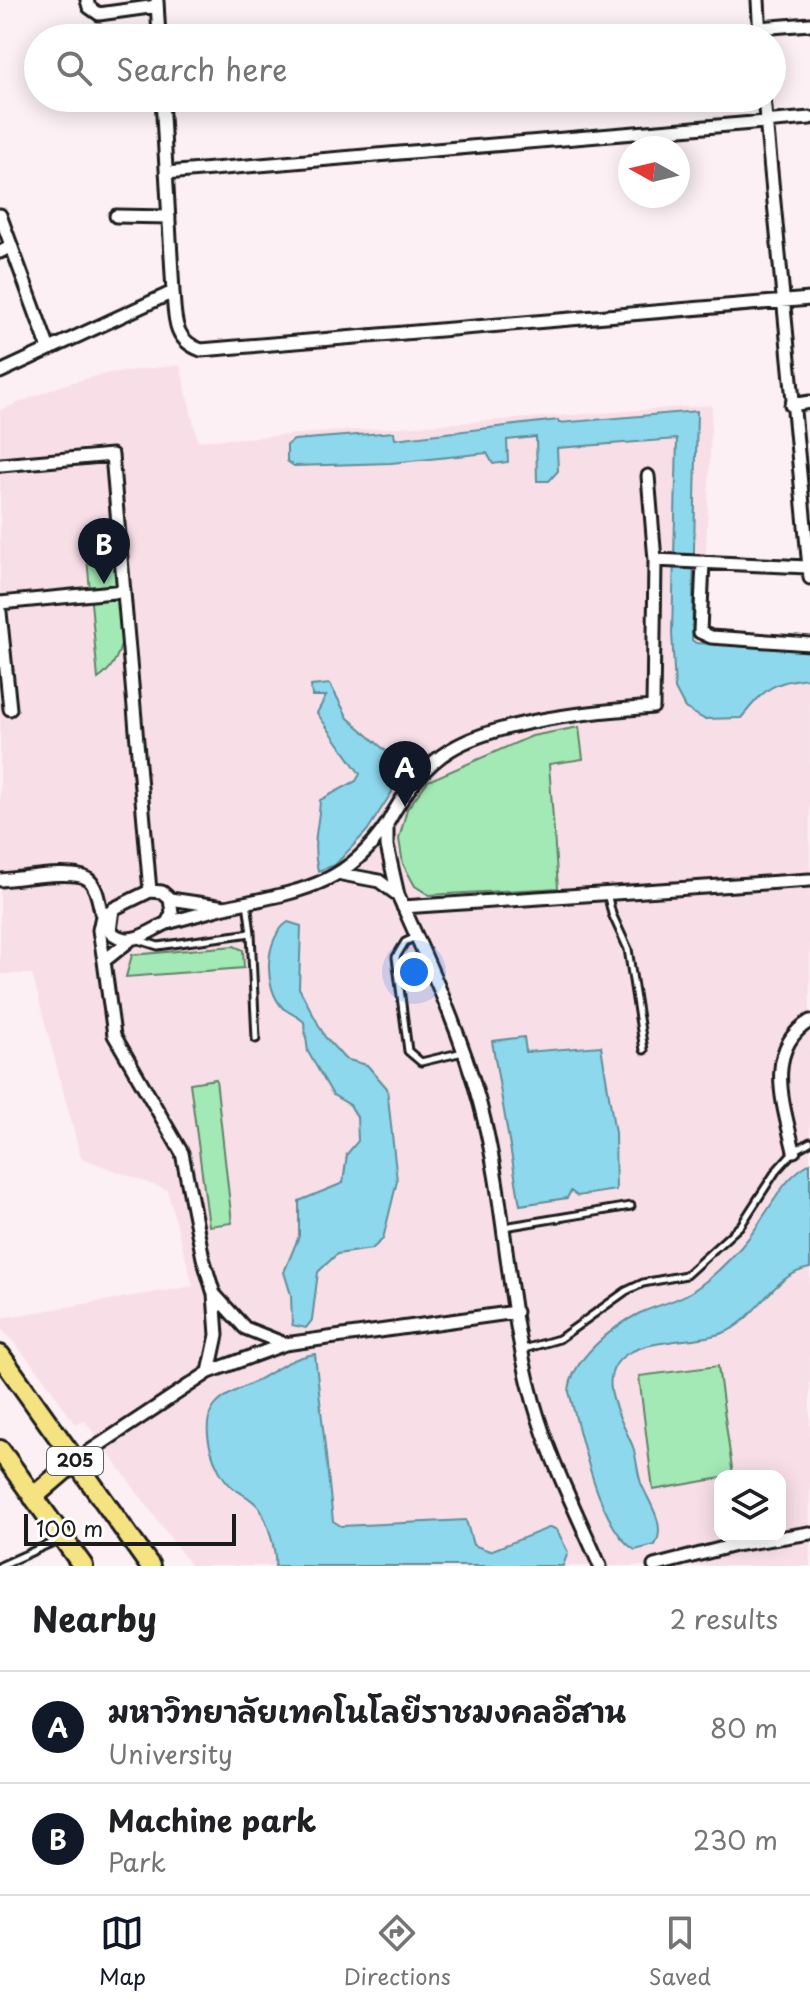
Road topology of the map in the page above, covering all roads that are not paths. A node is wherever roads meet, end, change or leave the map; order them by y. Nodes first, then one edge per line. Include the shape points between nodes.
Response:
1 (87, 0) edge
2 (758, 0) edge
3 (157, 3) edge
4 (158, 24) edge
5 (759, 24) edge
6 (810, 24) edge
7 (786, 28) edge
8 (163, 112) edge
9 (765, 112) edge
10 (810, 118) edge
11 (765, 122) junction
12 (166, 173) junction
13 (0, 215) edge
14 (116, 216) dead end
15 (169, 217) junction
16 (6, 249) edge
17 (173, 292) junction
18 (810, 299) edge
19 (781, 301) junction
20 (49, 349) junction
21 (0, 372) edge
22 (810, 402) edge
23 (791, 405) junction
24 (1, 465) edge
25 (648, 476) dead end
26 (805, 503) edge
27 (655, 560) junction
28 (703, 562) junction
29 (808, 573) edge
30 (124, 591) junction
31 (0, 603) edge
32 (0, 612) edge
33 (810, 644) edge
34 (10, 709) dead end
35 (387, 824) junction
36 (342, 874) junction
37 (0, 880) edge
38 (810, 880) edge
39 (150, 891) junction
40 (607, 893) junction
41 (398, 895) junction
42 (170, 899) junction
43 (247, 902) junction
44 (225, 907) junction
45 (403, 907) junction
46 (113, 909) junction
47 (102, 916) junction
48 (167, 923) junction
49 (251, 933) junction
50 (416, 936) junction
51 (132, 940) junction
52 (104, 961) junction
53 (810, 1021) edge
54 (256, 1039) dead end
55 (644, 1050) dead end
56 (464, 1052) junction
57 (810, 1142) edge
58 (794, 1151) junction
59 (631, 1206) dead end
60 (503, 1227) junction
61 (214, 1294) junction
62 (516, 1312) junction
63 (285, 1344) junction
64 (523, 1350) junction
65 (0, 1355) edge
66 (209, 1372) junction
67 (0, 1450) edge
68 (75, 1461) junction
69 (6, 1467) edge
70 (33, 1497) junction
71 (810, 1533) edge
72 (62, 1537) junction
73 (0, 1566) edge
74 (81, 1566) edge
75 (150, 1566) edge
76 (600, 1566) edge
77 (654, 1566) edge

1 - 3 street via 99,14
2 - 5 street
3 - 4 street
6 - 7 street
8 - 12 street
9 - 11 street
10 - 11 street
11 - 12 street
11 - 19 street
12 - 15 street
13 - 16 street
14 - 15 street
15 - 17 street
16 - 20 street
17 - 19 street via 176,328 186,344 201,350
17 - 20 street
18 - 19 street
19 - 23 street
20 - 21 street
22 - 23 street
23 - 26 street
24 - 30 street via 112,455
25 - 27 street
26 - 29 street
27 - 28 street
27 - 35 street via 653,707 581,712 481,736 450,750 422,773
28 - 29 street
28 - 33 street via 700,632
30 - 31 street
30 - 39 street
32 - 34 street
35 - 36 street
35 - 41 street
36 - 41 street via 379,881
36 - 43 street
37 - 47 street via 85,877 95,888
38 - 40 street
39 - 42 street
39 - 46 street
40 - 45 street
40 - 55 lane via 628,949
41 - 45 street
42 - 44 street
42 - 48 street
43 - 44 street
43 - 49 lane
44 - 48 street
45 - 50 street
46 - 47 street
46 - 51 street via 110,931 118,939
47 - 52 street
48 - 51 street
49 - 51 lane via 158,946
49 - 54 lane
50 - 56 street
50 - 56 lane via 396,957 408,1051 421,1062
51 - 52 street
52 - 61 street via 114,1035 182,1153
53 - 58 street via 790,1036 781,1055 781,1096
56 - 60 street via 480,1104
57 - 58 lane
58 - 64 lane via 741,1225 686,1275 643,1283 559,1339
59 - 60 lane
60 - 62 street
61 - 63 street via 245,1328
61 - 66 street via 217,1335
62 - 63 street
62 - 64 street
63 - 66 street
64 - 76 street via 538,1418
65 - 68 main road, 205
66 - 68 street
67 - 69 main road, 205
68 - 70 main road
68 - 75 main road, 205
69 - 70 main road, 205
70 - 72 main road, 205
71 - 77 street
72 - 73 lane
72 - 74 main road, 205

